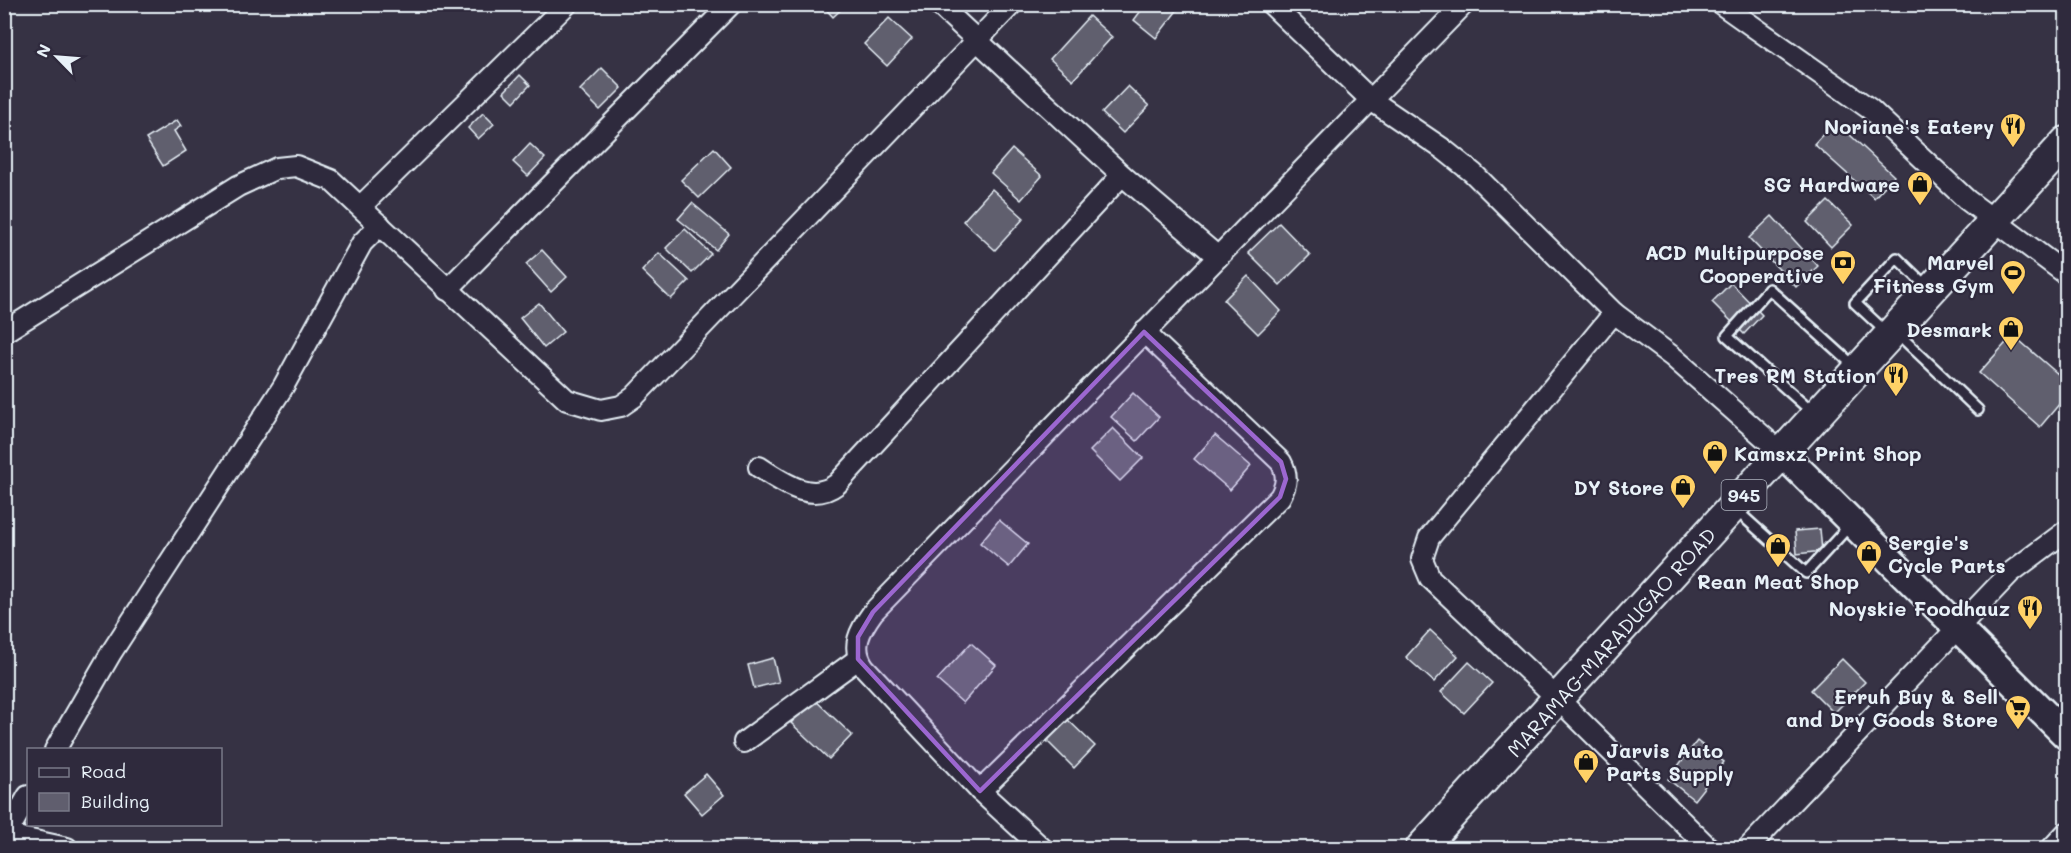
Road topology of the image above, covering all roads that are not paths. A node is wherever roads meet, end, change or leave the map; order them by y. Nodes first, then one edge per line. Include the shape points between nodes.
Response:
1 (567, 4) edge
2 (731, 4) edge
3 (938, 4) edge
4 (1012, 4) edge
5 (1271, 4) edge
6 (1464, 4) edge
7 (1721, 4) edge
8 (976, 41) junction
9 (1371, 100) junction
10 (2067, 142) edge
11 (1122, 175) junction
12 (362, 206) junction
13 (1995, 221) junction
14 (380, 225) junction
15 (1218, 257) junction
16 (2067, 274) edge
17 (447, 290) junction
18 (1931, 291) junction
19 (1614, 314) junction
20 (4, 332) edge
21 (1144, 332) junction
22 (1892, 333) junction
23 (1858, 370) junction
24 (1978, 410) dead end
25 (1817, 416) junction
26 (1782, 453) junction
27 (759, 467) dead end
28 (1734, 507) junction
29 (1852, 522) junction
30 (2067, 531) edge
31 (1958, 626) junction
32 (858, 658) junction
33 (1558, 699) junction
34 (2067, 735) edge
35 (744, 742) dead end
36 (56, 748) edge
37 (980, 791) junction
38 (27, 798) edge
39 (2067, 833) edge
40 (6, 837) edge
41 (67, 849) edge
42 (1042, 849) edge
43 (1421, 849) edge
44 (1709, 849) edge
45 (1748, 849) edge
46 (2052, 849) edge

1 - 12 street
2 - 17 street
3 - 8 street
4 - 8 street
5 - 9 street
6 - 9 street
7 - 13 street via 1870,109 1967,200
8 - 11 street
8 - 17 street via 634,398 621,406 601,410 567,400
9 - 15 street
9 - 19 street via 1473,173
10 - 13 main road, MARAMAG-MARADUGAO ROAD / 945
11 - 15 street
11 - 27 street via 837,484 827,492 802,490 790,487
12 - 14 street
12 - 20 street via 331,180 312,171 296,166 277,168 238,186
13 - 16 street
13 - 18 main road, MARAMAG-MARADUGAO ROAD / 945
14 - 17 street
14 - 36 street via 362,243 283,387 111,653
15 - 21 street
18 - 22 main road, MARAMAG-MARADUGAO ROAD / 945
18 - 22 lane via 1897,258 1855,303
19 - 26 street via 1673,357
19 - 33 street via 1429,538 1422,559 1430,578
21 - 32 street via 873,612 858,637
21 - 37 street via 1281,462 1286,471 1285,488
22 - 23 main road, MARAMAG-MARADUGAO ROAD / 945
22 - 24 lane
23 - 25 main road, MARAMAG-MARADUGAO ROAD / 945
23 - 25 lane via 1769,289 1727,336
25 - 26 main road, MARAMAG-MARADUGAO ROAD / 945
26 - 28 main road, MARAMAG-MARADUGAO ROAD / 945
26 - 29 street
28 - 29 lane via 1806,573
28 - 33 main road, MARAMAG-MARADUGAO ROAD / 945
29 - 31 street
30 - 31 street via 2010,573
31 - 34 street
31 - 45 street
32 - 35 street
32 - 37 street
33 - 43 main road, MARAMAG-MARADUGAO ROAD / 945
33 - 44 street
37 - 42 street
38 - 40 street
39 - 46 street
40 - 41 street

